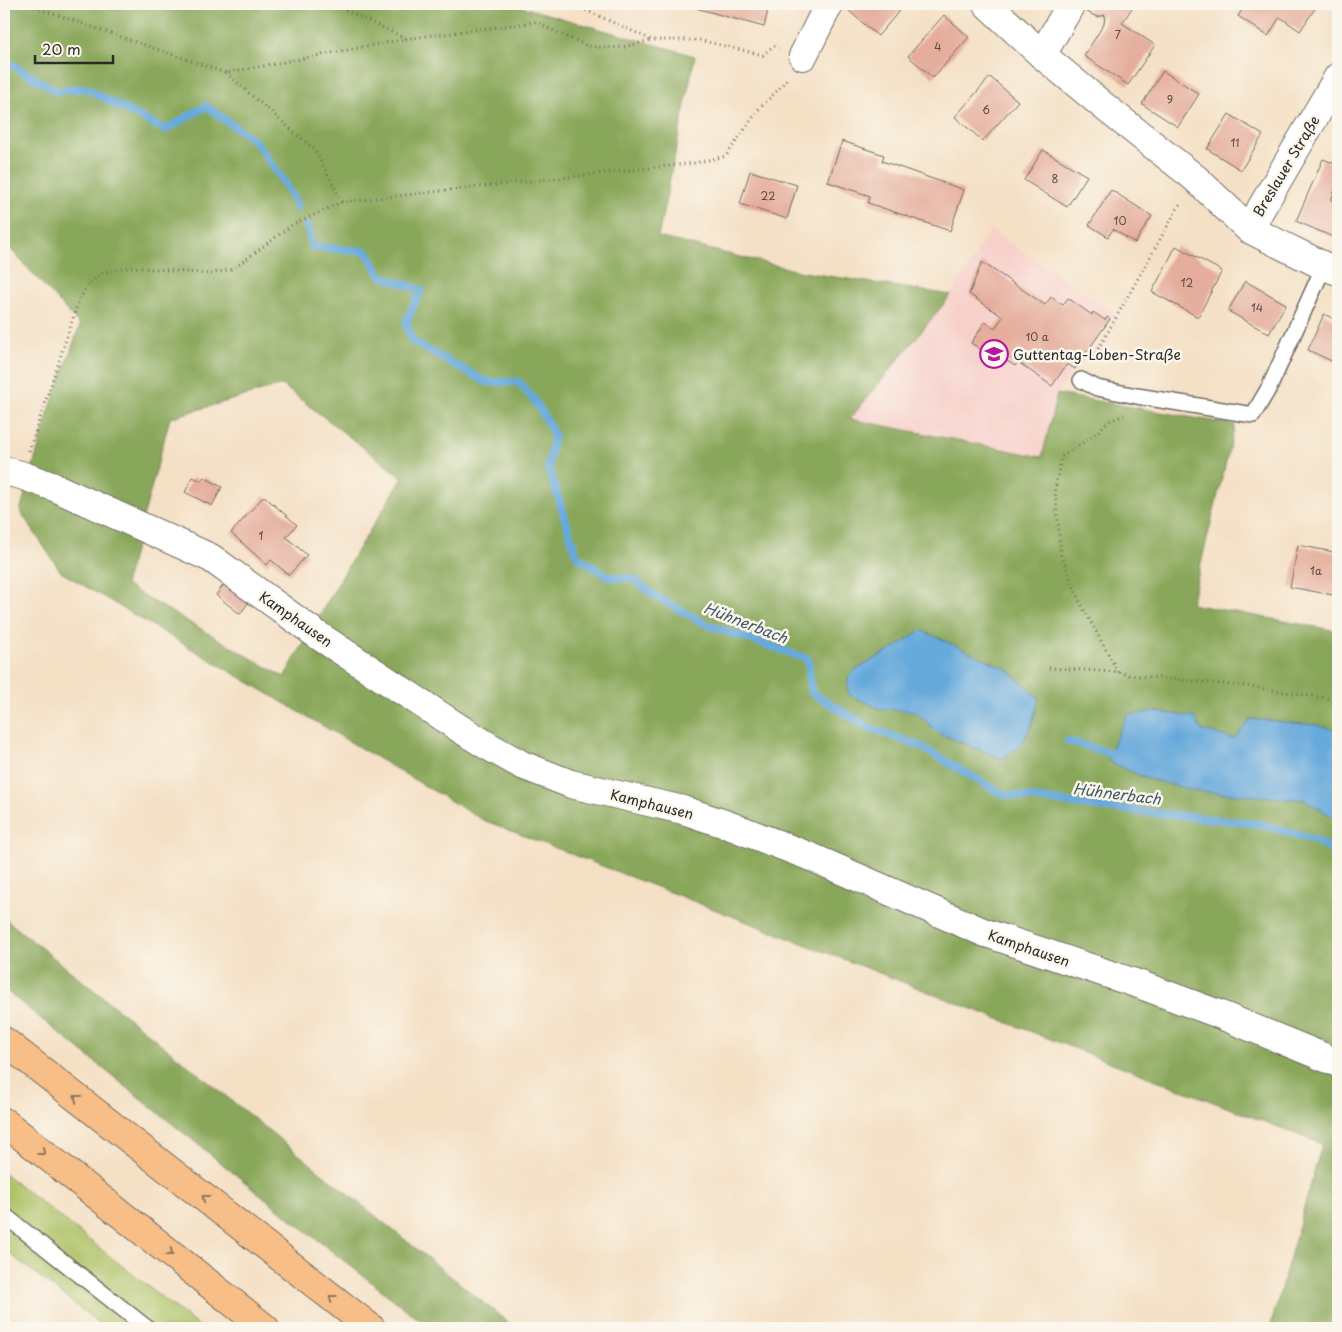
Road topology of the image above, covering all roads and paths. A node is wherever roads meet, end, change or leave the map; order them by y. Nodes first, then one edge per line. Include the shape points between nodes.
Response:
1 (31, 4) edge
2 (332, 4) edge
3 (572, 4) edge
4 (829, 4) edge
5 (987, 4) edge
6 (1071, 4) edge
7 (405, 39) junction
8 (652, 40) junction
9 (1042, 55) junction
10 (803, 56) junction
11 (226, 73) junction
12 (1338, 77) edge
13 (1195, 178) junction
14 (342, 202) junction
15 (1249, 229) junction
16 (1331, 269) edge
17 (1081, 380) joint
18 (1137, 396) junction
19 (12, 473) edge
20 (1049, 668) dead end
21 (1118, 672) junction
22 (1338, 700) edge
23 (4, 1040) edge
24 (1338, 1063) edge
25 (4, 1122) edge
26 (4, 1215) edge
27 (147, 1328) edge
28 (265, 1328) edge
29 (371, 1328) edge

1 - 11 path
2 - 7 path
3 - 8 path
4 - 10 street
5 - 9 street
6 - 9 street
7 - 8 path via 535,22 587,46 624,47
7 - 11 path
8 - 10 path via 699,40 762,55 773,46
9 - 13 street
10 - 14 path via 759,109 726,156 695,163
11 - 14 path via 314,150
12 - 15 street, Breslauer Straße
13 - 15 street
13 - 17 path
14 - 19 path via 292,226 233,269 210,274 131,267 104,272 89,283 79,300
15 - 16 street
16 - 18 lane via 1253,415
17 - 18 lane via 1097,388
18 - 21 path via 1132,412 1109,421 1061,457 1055,490 1061,555 1080,602
19 - 24 street, Kamphausen via 54,487 212,558 324,639 459,728 522,765 571,784 683,810 732,826 983,932 1141,985
20 - 21 path
21 - 22 path
29 -> 23 highway
25 -> 28 highway
26 - 27 lane

